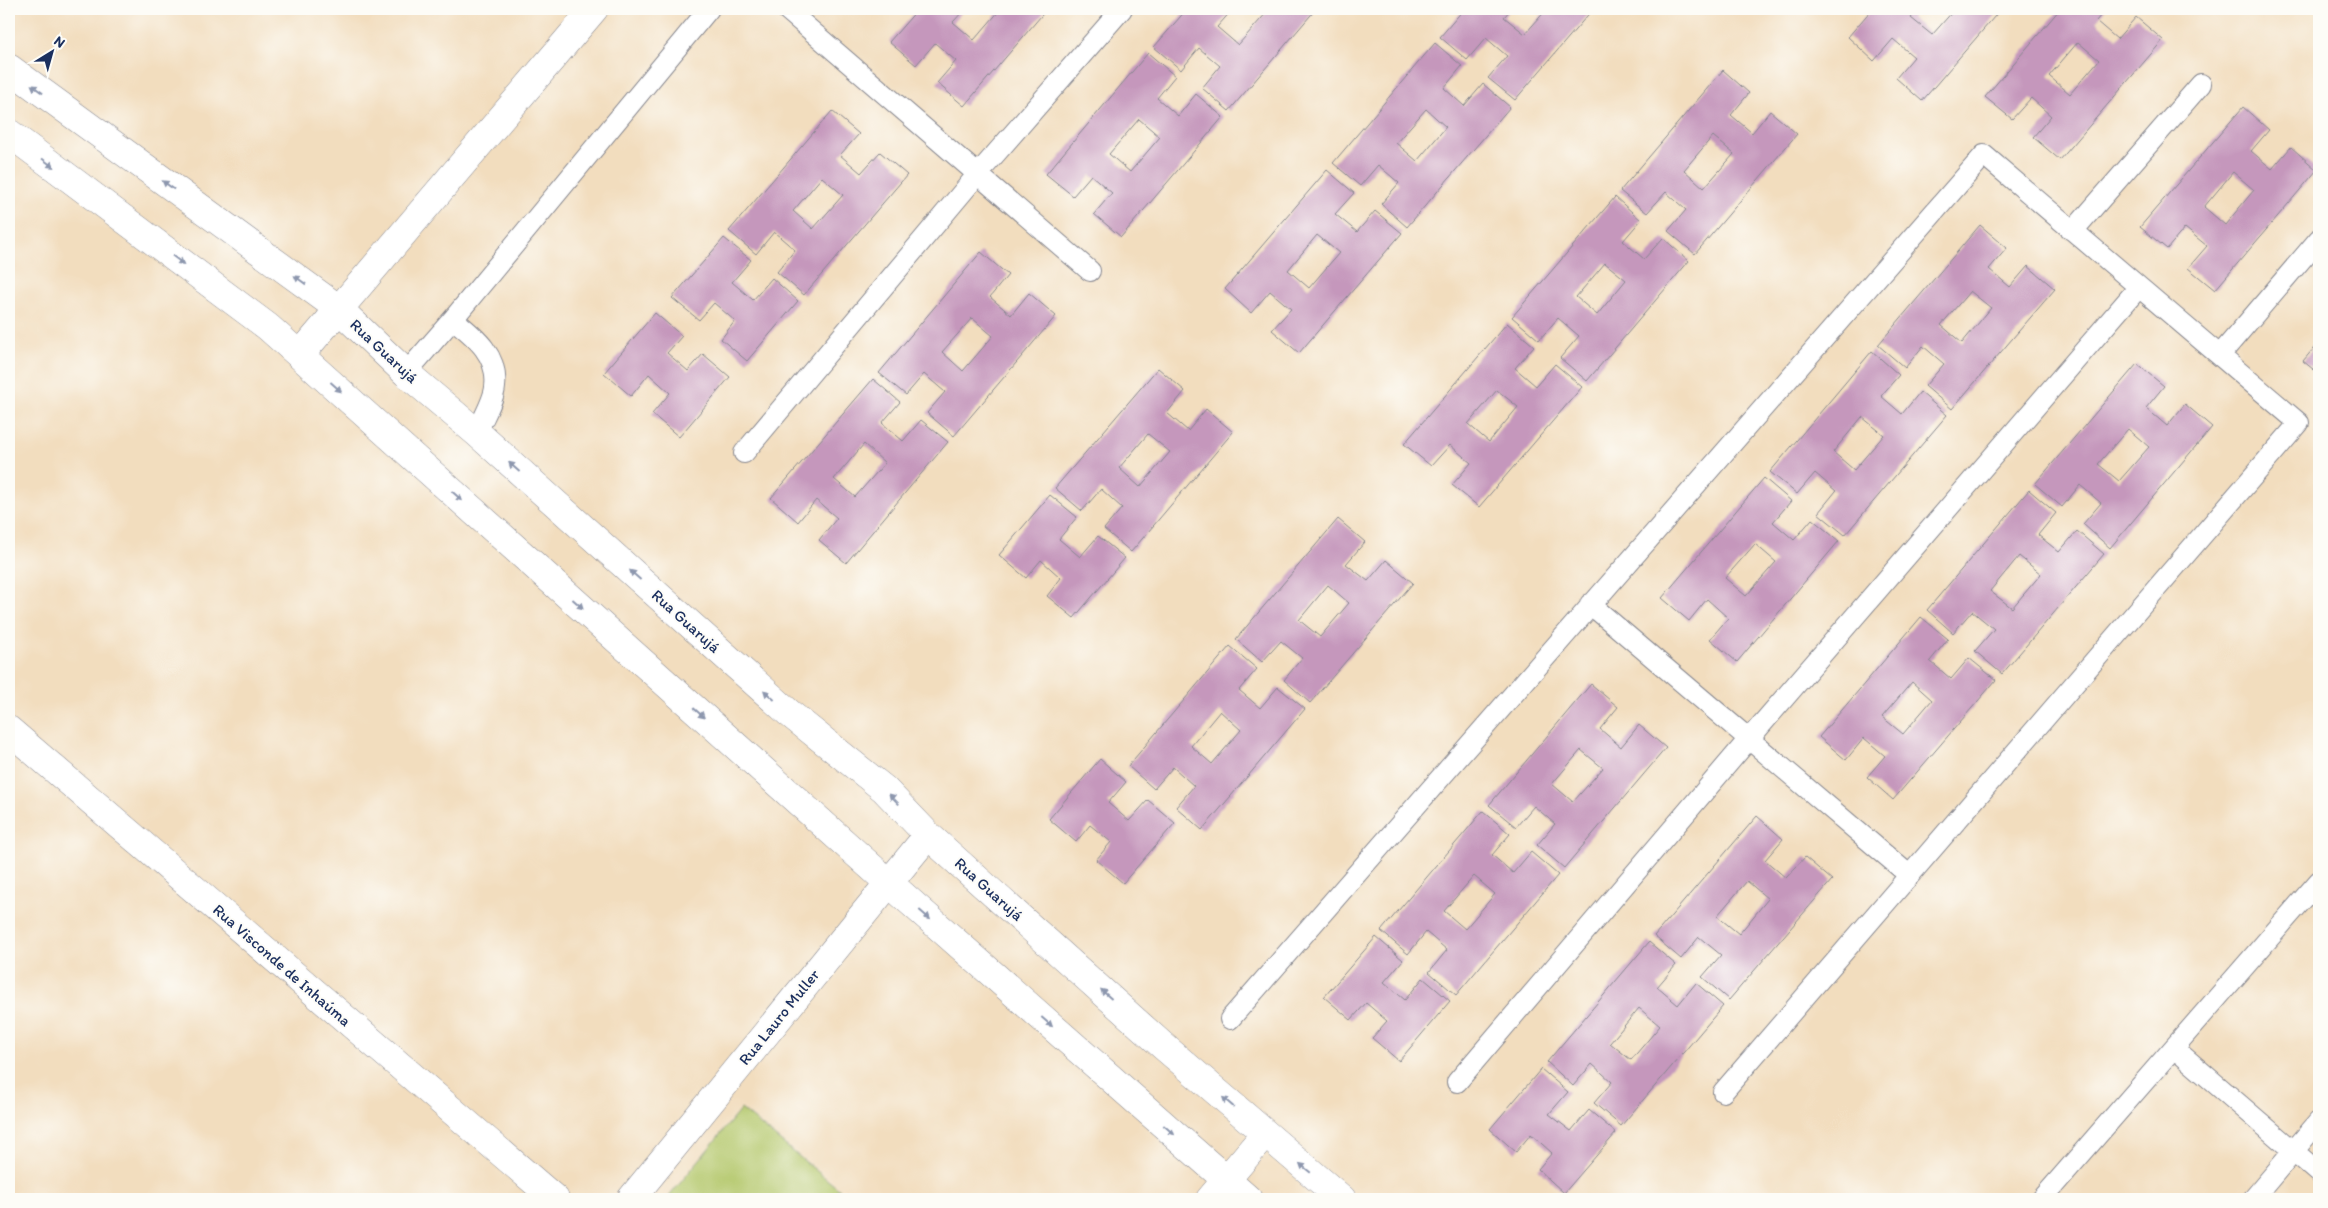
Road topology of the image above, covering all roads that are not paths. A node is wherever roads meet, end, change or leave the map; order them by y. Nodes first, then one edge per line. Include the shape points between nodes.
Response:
1 (594, 9) edge
2 (709, 9) edge
3 (786, 9) edge
4 (1122, 9) edge
5 (9, 68) edge
6 (2201, 84) dead end
7 (9, 133) edge
8 (977, 175) junction
9 (2073, 231) junction
10 (2319, 239) edge
11 (1090, 271) dead end
12 (2139, 287) junction
13 (339, 309) junction
14 (452, 319) junction
15 (300, 355) junction
16 (2220, 355) junction
17 (406, 373) junction
18 (476, 433) junction
19 (744, 453) dead end
20 (1590, 604) junction
21 (9, 730) edge
22 (1749, 739) junction
23 (928, 835) junction
24 (1909, 875) junction
25 (2319, 881) edge
26 (888, 883) junction
27 (1230, 1018) dead end
28 (2175, 1049) junction
29 (1457, 1082) dead end
30 (1723, 1092) dead end
31 (2319, 1121) edge
32 (1265, 1134) junction
33 (2294, 1151) junction
34 (2319, 1173) edge
35 (1218, 1190) edge
36 (555, 1199) edge
37 (631, 1199) edge
38 (1248, 1199) edge
39 (1342, 1199) edge
40 (2042, 1199) edge
41 (2253, 1199) edge

1 - 13 street
2 - 14 lane
3 - 8 lane
4 - 8 lane
13 -> 5 street, Rua Guarujá
6 - 9 lane
7 -> 15 street via 268,327
8 - 11 lane
8 - 19 lane
9 - 12 lane
9 - 20 lane via 1984,155
10 - 16 lane
12 - 16 lane
12 - 22 lane
13 - 15 street
13 - 17 street, Rua Guarujá
14 - 17 lane
14 - 18 lane via 479,340 495,366 495,388
15 -> 26 street
16 - 24 lane via 2299,423
17 - 18 street, Rua Guarujá
23 -> 18 street, Rua Guarujá via 884,789 789,713
20 - 22 lane
20 - 27 lane
21 - 36 street, Rua Visconde de Inhaúma
22 - 24 lane
22 - 29 lane
23 - 26 street, Rua Lauro Muller
32 -> 23 street, Rua Guarujá
24 - 30 lane
25 - 28 lane
26 -> 35 street
26 - 37 street, Rua Lauro Muller
28 - 33 lane
28 - 40 lane
31 - 33 lane
32 - 35 street
39 -> 32 street, Rua Guarujá
33 - 34 lane
33 - 41 lane
35 - 38 street

